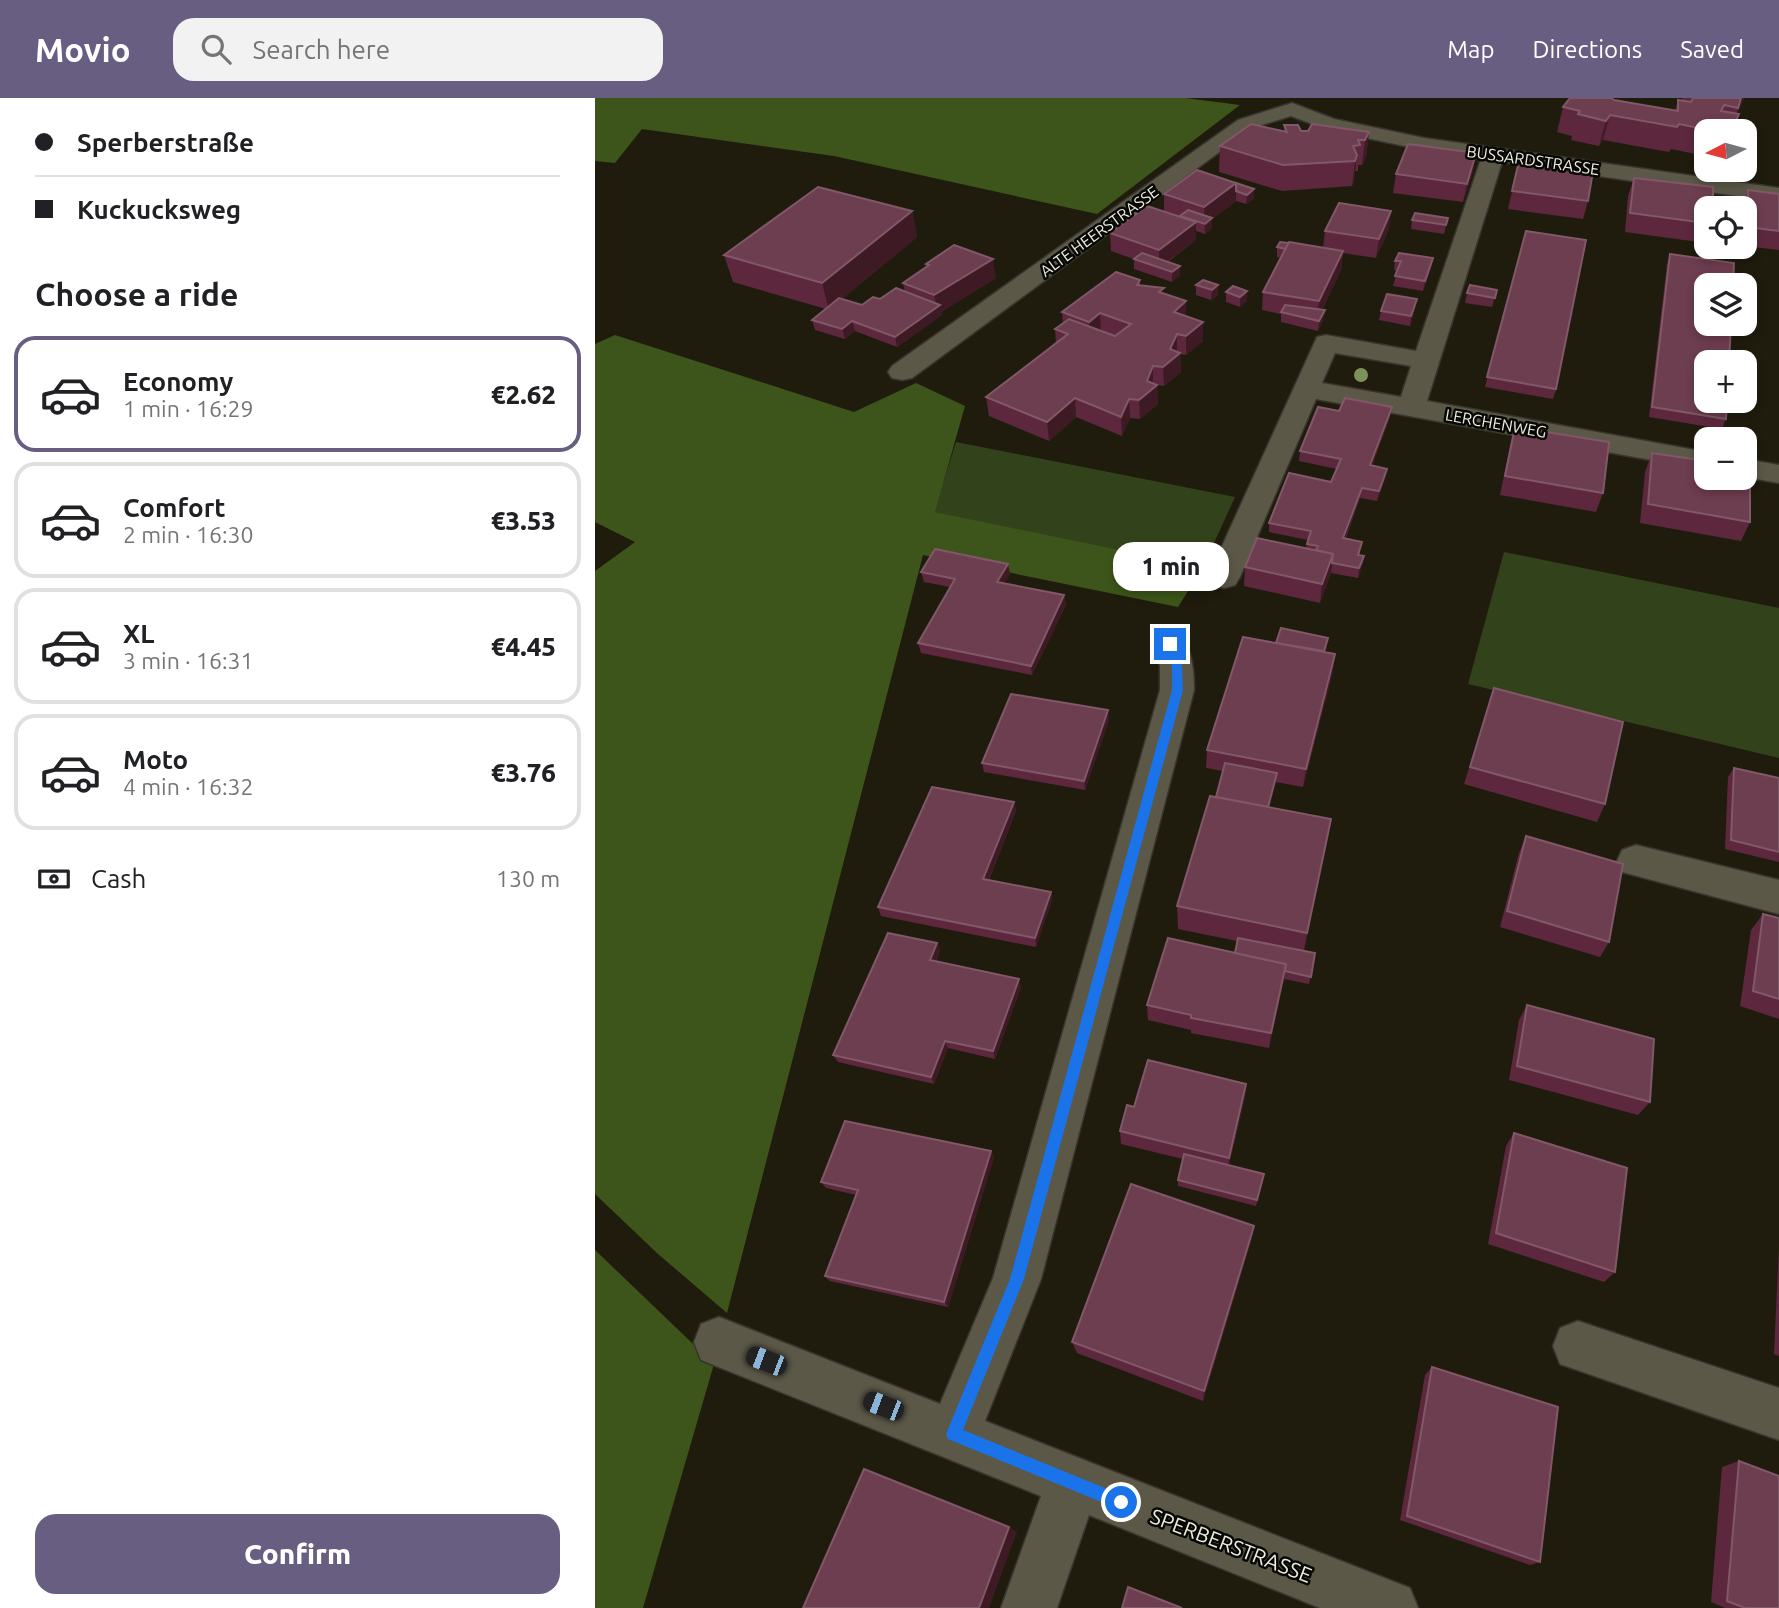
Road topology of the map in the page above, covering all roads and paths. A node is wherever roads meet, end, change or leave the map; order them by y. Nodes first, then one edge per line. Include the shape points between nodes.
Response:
1 (1290, 104) edge
2 (1493, 155) junction
3 (1779, 195) edge
4 (1425, 361) junction
5 (902, 372) dead end
6 (1307, 389) junction
7 (1411, 407) junction
8 (1694, 459) edge
9 (1757, 470) edge
10 (1779, 474) edge
11 (1224, 577) dead end
12 (1170, 644) dead end
13 (1636, 861) dead end
14 (1779, 897) edge
15 (719, 1342) dead end
16 (1578, 1346) dead end
17 (1779, 1414) edge
18 (954, 1434) junction
19 (1073, 1483) junction
20 (1029, 1608) edge
21 (1390, 1608) edge

1 - 2 street, BUSSARDSTRASSE via 1309,118 1372,134
1 - 5 street, ALTE HEERSTRASSE via 1245,124
2 - 3 street, BUSSARDSTRASSE
2 - 4 street
4 - 6 street via 1326,343
4 - 7 street
6 - 7 street, LERCHENWEG
6 - 11 street
7 - 8 street, LERCHENWEG
9 - 10 street
12 - 18 street via 1177,666 1177,690 1021,1266
13 - 14 street
15 - 18 street, SPERBERSTRASSE
16 - 17 street
18 - 19 street, SPERBERSTRASSE
19 - 20 street
19 - 21 street, SPERBERSTRASSE

